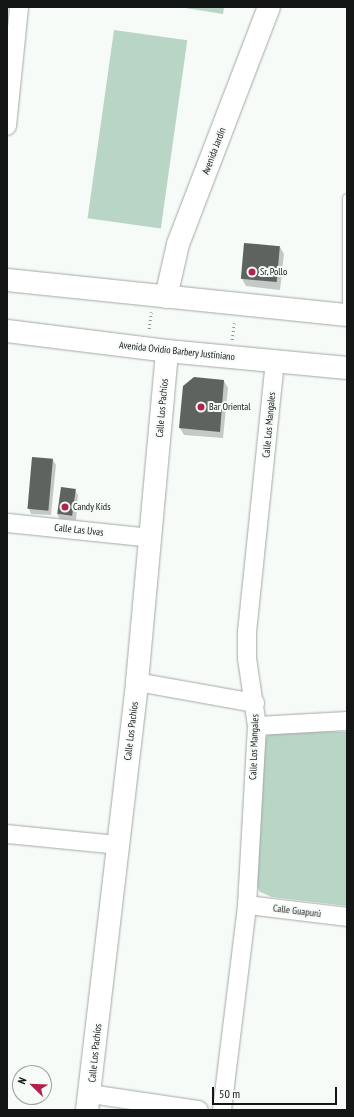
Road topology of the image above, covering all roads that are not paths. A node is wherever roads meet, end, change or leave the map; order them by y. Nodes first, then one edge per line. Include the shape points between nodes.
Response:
1 (19, 7) edge
2 (269, 7) edge
3 (7, 126) edge
4 (347, 198) edge
5 (7, 280) edge
6 (159, 297) junction
7 (347, 308) edge
8 (347, 315) edge
9 (7, 331) edge
10 (157, 349) junction
11 (275, 360) junction
12 (347, 368) edge
13 (7, 523) edge
14 (151, 538) junction
15 (137, 682) junction
16 (255, 702) junction
17 (347, 721) edge
18 (256, 726) junction
19 (7, 834) edge
20 (117, 845) junction
21 (247, 905) junction
22 (347, 917) edge
23 (89, 1102) edge
24 (199, 1110) edge
25 (222, 1110) edge

1 - 3 street
2 - 6 street, Avenida Jardín
4 - 7 lane
5 - 6 street
6 - 8 street
9 - 10 street, Avenida Ovidio Barbery Justiniano
10 - 11 street, Avenida Ovidio Barbery Justiniano
10 - 14 street, Calle Los Pachíos
11 - 12 street, Avenida Ovidio Barbery Justiniano
11 - 16 street, Calle Los Mangales via 247,632
13 - 14 street, Calle Las Uvas
14 - 15 street, Calle Los Pachíos
15 - 16 street
15 - 20 street, Calle Los Pachíos
16 - 18 street, Calle Los Mangales
17 - 18 street
18 - 21 street, Calle Los Mangales
19 - 20 street
20 - 23 street, Calle Los Pachíos
21 - 22 street, Calle Guapurú
21 - 25 street, Calle Los Mangales
23 - 24 street

